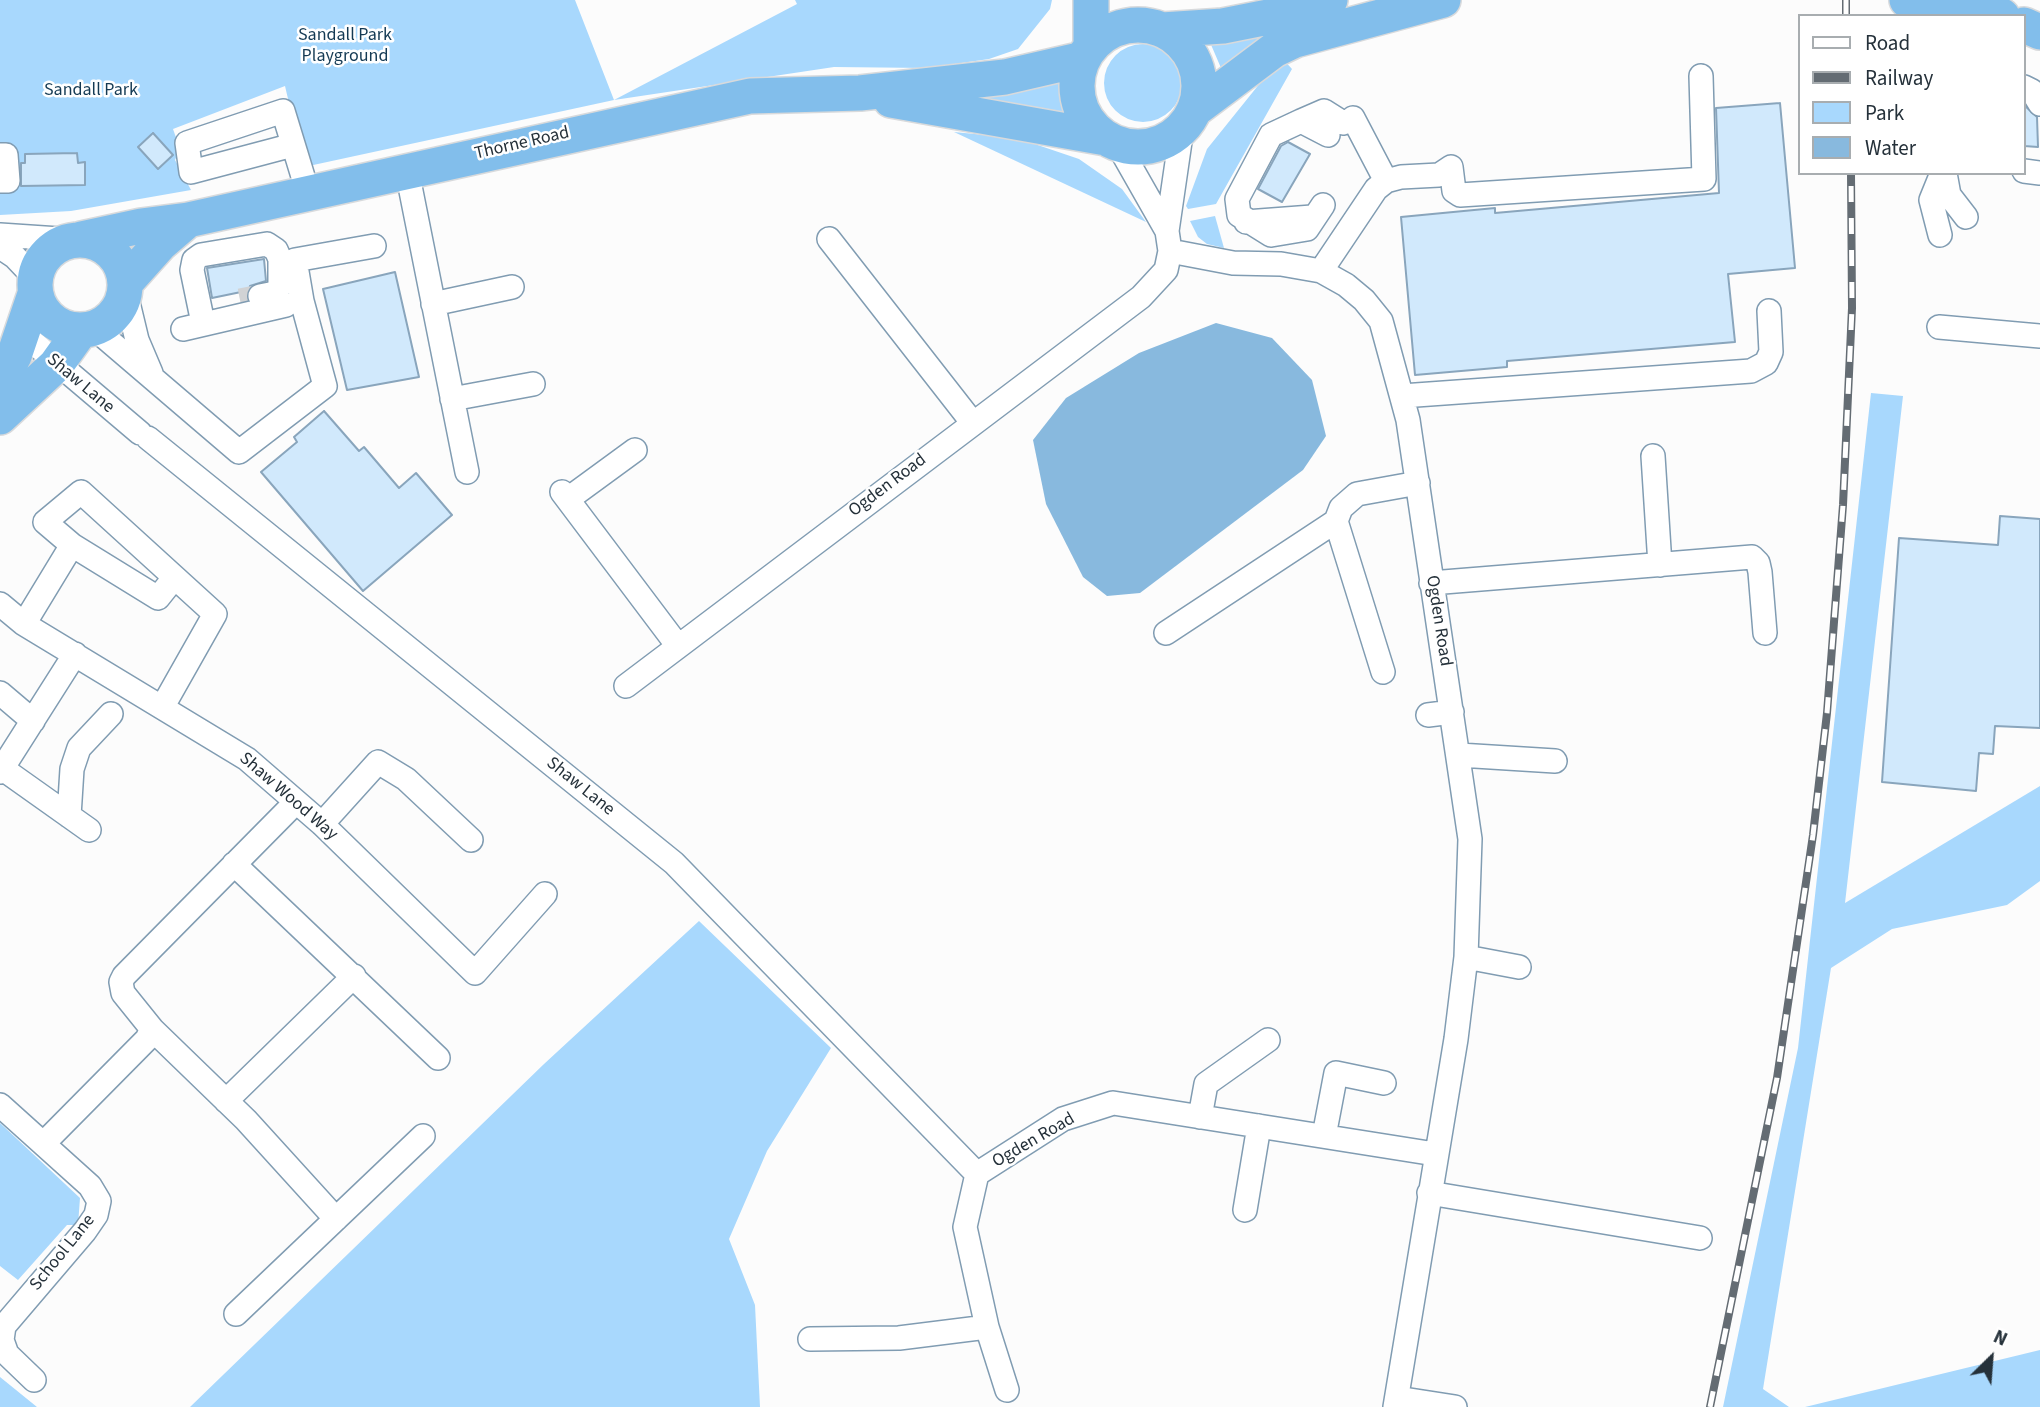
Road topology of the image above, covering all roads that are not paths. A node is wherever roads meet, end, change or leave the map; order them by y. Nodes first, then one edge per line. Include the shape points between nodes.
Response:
1 (1091, 0) edge
2 (1330, 0) edge
3 (1443, 0) edge
4 (1907, 0) edge
5 (1991, 14) edge
6 (1156, 19) edge
7 (1087, 52) junction
8 (1701, 76) dead end
9 (2026, 88) edge
10 (860, 93) junction
11 (2040, 104) edge
12 (1188, 119) junction
13 (1112, 140) junction
14 (293, 145) dead end
15 (0, 155) edge
16 (407, 171) junction
17 (1943, 175) edge
18 (1944, 175) edge
19 (0, 181) edge
20 (1386, 181) junction
21 (308, 193) junction
22 (1319, 211) dead end
23 (1966, 216) dead end
24 (188, 220) junction
25 (0, 235) edge
26 (1940, 235) dead end
27 (78, 239) junction
28 (829, 239) dead end
29 (1168, 241) junction
30 (374, 246) dead end
31 (0, 247) edge
32 (1321, 271) junction
33 (35, 286) junction
34 (126, 286) junction
35 (512, 287) dead end
36 (302, 301) junction
37 (433, 304) junction
38 (1769, 311) dead end
39 (200, 325) junction
40 (1939, 327) dead end
41 (88, 329) junction
42 (22, 333) junction
43 (2040, 335) edge
44 (56, 365) junction
45 (153, 376) junction
46 (0, 380) edge
47 (533, 384) dead end
48 (1402, 396) junction
49 (452, 399) junction
50 (0, 417) edge
51 (972, 422) junction
52 (635, 450) dead end
53 (1653, 456) dead end
54 (467, 472) dead end
55 (1418, 483) junction
56 (1336, 521) junction
57 (72, 545) junction
58 (1660, 565) junction
59 (174, 578) junction
60 (1431, 583) junction
61 (0, 604) edge
62 (24, 624) junction
63 (1166, 633) dead end
64 (1765, 633) dead end
65 (678, 646) junction
66 (75, 654) junction
67 (1383, 672) dead end
68 (626, 686) dead end
69 (0, 693) edge
70 (163, 706) junction
71 (1452, 712) junction
72 (111, 714) dead end
73 (1427, 715) dead end
74 (33, 721) junction
75 (1459, 755) junction
76 (1555, 761) dead end
77 (1, 770) edge
78 (296, 802) junction
79 (69, 816) junction
80 (322, 824) junction
81 (89, 831) dead end
82 (471, 839) dead end
83 (234, 864) junction
84 (545, 894) dead end
85 (1466, 957) junction
86 (1519, 967) dead end
87 (354, 976) junction
88 (152, 1029) junction
89 (1268, 1040) dead end
90 (438, 1058) dead end
91 (1384, 1083) dead end
92 (226, 1101) junction
93 (0, 1105) edge
94 (1200, 1116) junction
95 (1259, 1126) junction
96 (423, 1136) dead end
97 (1324, 1136) junction
98 (44, 1143) junction
99 (1435, 1154) junction
100 (977, 1174) junction
101 (1429, 1193) junction
102 (1245, 1210) dead end
103 (336, 1219) junction
104 (1700, 1238) dead end
105 (236, 1314) dead end
106 (987, 1327) junction
107 (810, 1339) dead end
108 (34, 1380) dead end
109 (1007, 1391) dead end
110 (1396, 1403) edge
111 (1455, 1407) edge

1 - 7 highway
2 - 6 highway via 1223,26
3 - 12 highway via 1295,40 1274,50
4 - 5 highway
6 - 7 highway via 1121,28
6 - 12 highway via 1194,63 1199,86
7 - 10 highway, Thorne Road via 1005,77
7 - 13 highway via 1077,80 1079,103 1090,122
8 - 20 street via 1704,179 1460,195 1454,191 1451,167 1439,174
9 - 11 street
10 - 13 highway, Thorne Road
10 - 16 highway, Thorne Road via 750,96
12 - 13 highway via 1152,145
12 - 29 street, Ogden Road
13 - 29 street
14 - 21 street
15 - 19 street via 6,155 9,181
16 - 21 highway, Thorne Road
16 - 37 street
17 - 26 street via 1931,200
18 - 23 street via 1949,195
20 - 22 street via 1341,125 1301,121 1272,135 1237,199 1240,215 1271,235 1307,229
20 - 32 street
21 - 24 highway, Thorne Road
24 - 27 highway, Thorne Road
24 - 34 highway, Thorne Road via 160,243
25 - 27 street, Thorne Road
27 - 33 highway via 46,254
27 - 34 highway via 110,250 121,263
28 - 51 street
29 - 32 street, Ogden Road via 1233,263
29 - 51 street, Ogden Road via 1166,270 1141,297
30 - 36 street via 295,260
31 - 33 street via 16,257
32 - 48 street, Ogden Road via 1364,300 1381,321
33 - 41 highway via 42,309 52,321 65,328
33 - 42 highway
34 - 41 highway via 119,309 107,321
34 - 45 street via 137,340
35 - 37 street
36 - 39 street
36 - 45 street via 325,386 239,453
37 - 49 street
38 - 48 street via 1771,352 1766,363 1751,371
39 - 39 street via 216,305 275,293 280,286 276,250 267,244 194,260
40 - 43 street
41 - 44 highway
41 - 45 street
42 - 44 street, Shaw Lane
42 - 46 highway
44 - 50 highway
44 - 100 street, Shaw Lane via 674,863
47 - 49 street
48 - 55 street, Ogden Road
49 - 54 street
51 - 65 street, Ogden Road
52 - 65 street via 565,496
53 - 58 street
55 - 56 street via 1357,494 1341,508
55 - 60 street, Ogden Road
56 - 63 street
56 - 67 street
57 - 59 street via 158,598
57 - 59 street via 45,522 81,492
57 - 62 street
58 - 60 street
58 - 64 street via 1752,557 1760,572
59 - 70 street via 215,614
60 - 71 street, Ogden Road
61 - 62 street, Shaw Wood Way
62 - 66 street, Shaw Wood Way
65 - 68 street, Ogden Road
66 - 70 street, Shaw Wood Way
66 - 74 street
69 - 74 street
70 - 78 street, Shaw Wood Way via 247,760
71 - 73 street
71 - 75 street, Ogden Road
72 - 79 street via 79,748 72,769
74 - 77 street
75 - 76 street
75 - 85 street, Ogden Road via 1470,839
77 - 79 street
78 - 80 street, Shaw Wood Way
78 - 83 street
79 - 81 street
80 - 82 street via 378,762 406,779
80 - 84 street, Shaw Wood Way via 475,973
83 - 87 street
83 - 88 street via 121,982 122,993
85 - 86 street
85 - 99 street, Ogden Road
87 - 90 street
87 - 92 street
88 - 92 street
88 - 98 street
89 - 94 street via 1206,1084
91 - 97 street via 1336,1073
92 - 103 street
93 - 98 street, School Lane
94 - 95 street, Ogden Road
94 - 100 street, Ogden Road via 1113,1103 1063,1119
95 - 97 street, Ogden Road
95 - 102 street
96 - 103 street
97 - 99 street, Ogden Road
98 - 108 street, School Lane via 90,1186 99,1201 85,1231 4,1326 7,1354
99 - 101 street, Ogden Road
100 - 106 street, Ogden Road via 965,1227
101 - 104 street
101 - 110 street, Ogden Road
103 - 105 street
106 - 107 street via 899,1338
106 - 109 street, Ogden Road
110 - 111 street

